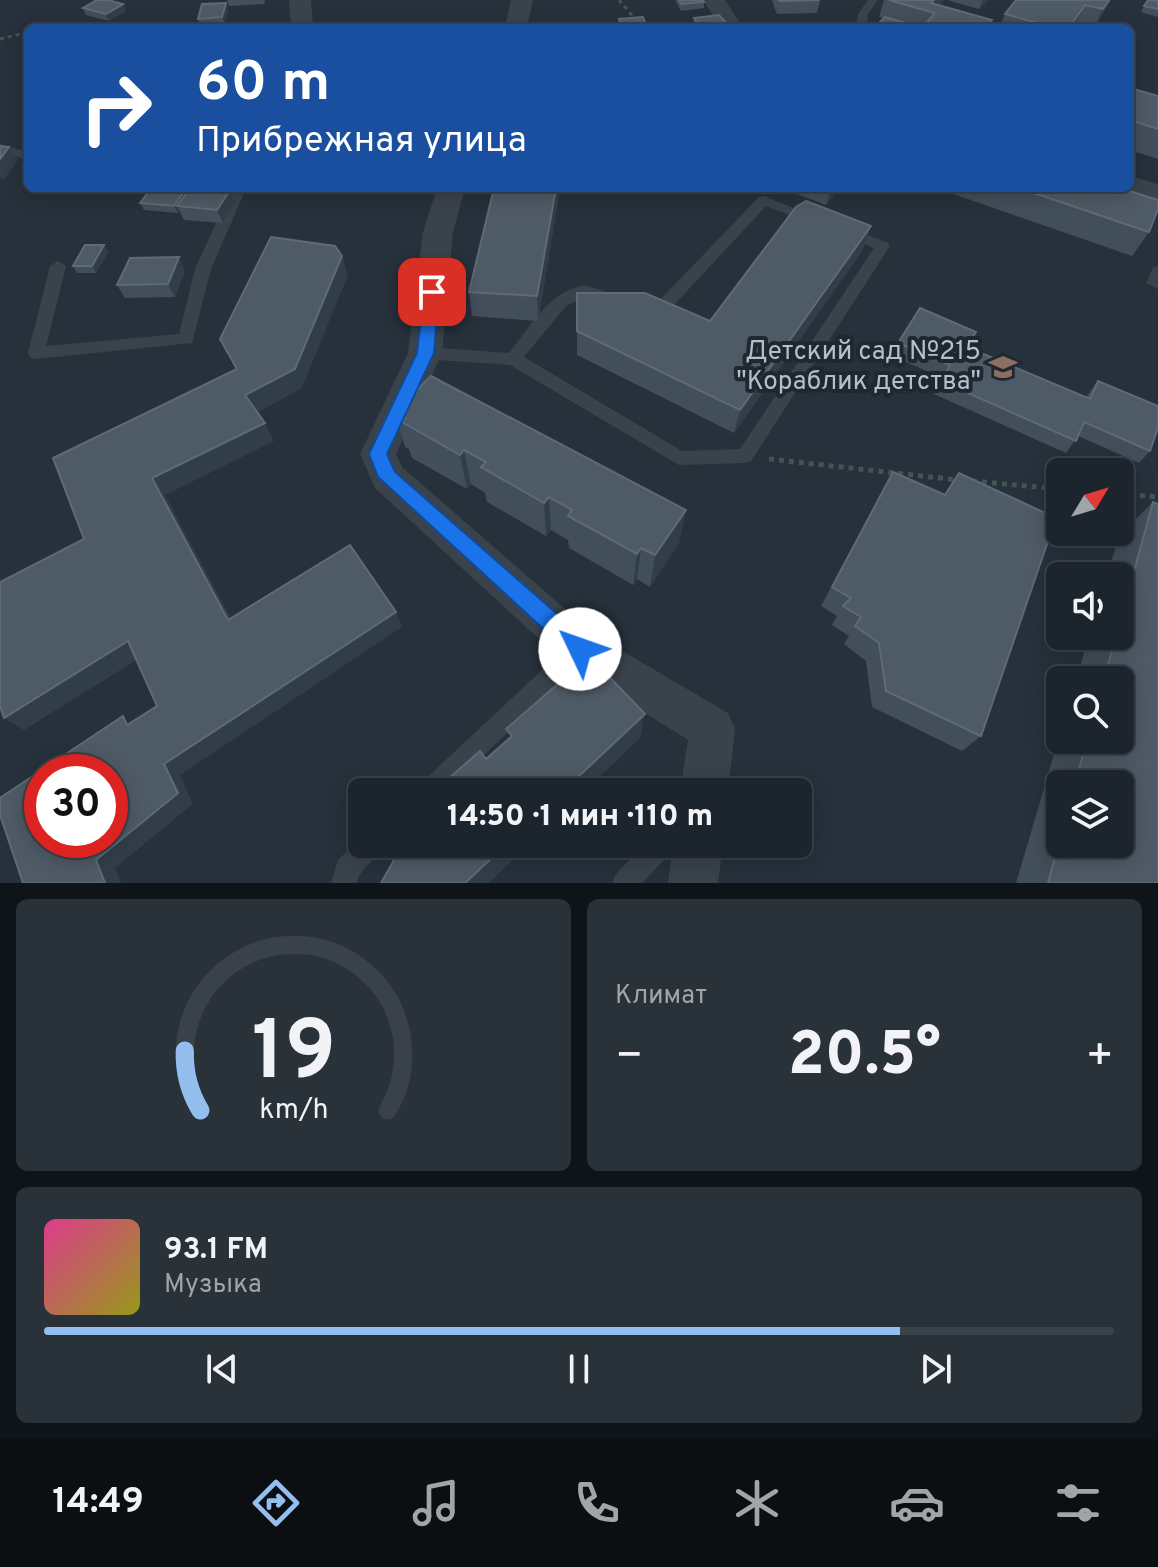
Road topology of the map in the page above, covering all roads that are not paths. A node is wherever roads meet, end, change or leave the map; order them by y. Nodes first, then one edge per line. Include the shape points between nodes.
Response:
1 (300, 0) edge
2 (522, 0) edge
3 (714, 0) edge
4 (873, 0) edge
5 (302, 24) edge
6 (517, 24) edge
7 (729, 24) edge
8 (862, 24) edge
9 (0, 148) edge
10 (24, 155) edge
11 (1134, 185) edge
12 (237, 192) edge
13 (450, 192) edge
14 (1158, 193) edge
15 (58, 266) dead end
16 (1158, 271) edge
17 (1158, 284) edge
18 (425, 353) junction
19 (513, 359) junction
20 (580, 649) junction
21 (443, 778) edge
22 (706, 778) edge
23 (358, 858) edge
24 (649, 858) edge
25 (696, 858) edge
26 (344, 883) edge
27 (625, 883) edge
28 (693, 883) edge

1 - 5 street
2 - 6 street
3 - 7 street
4 - 8 lane
9 - 10 lane
11 - 14 street
12 - 15 lane via 203,269 186,339 36,353
13 - 18 street via 438,232
16 - 17 lane
18 - 19 lane
18 - 20 street via 378,454 388,477
19 - 19 lane via 679,458 745,456 883,246 764,200 656,314 584,291 560,302
20 - 21 lane
20 - 22 street via 712,729
23 - 26 lane via 347,869
24 - 27 lane
25 - 28 street

